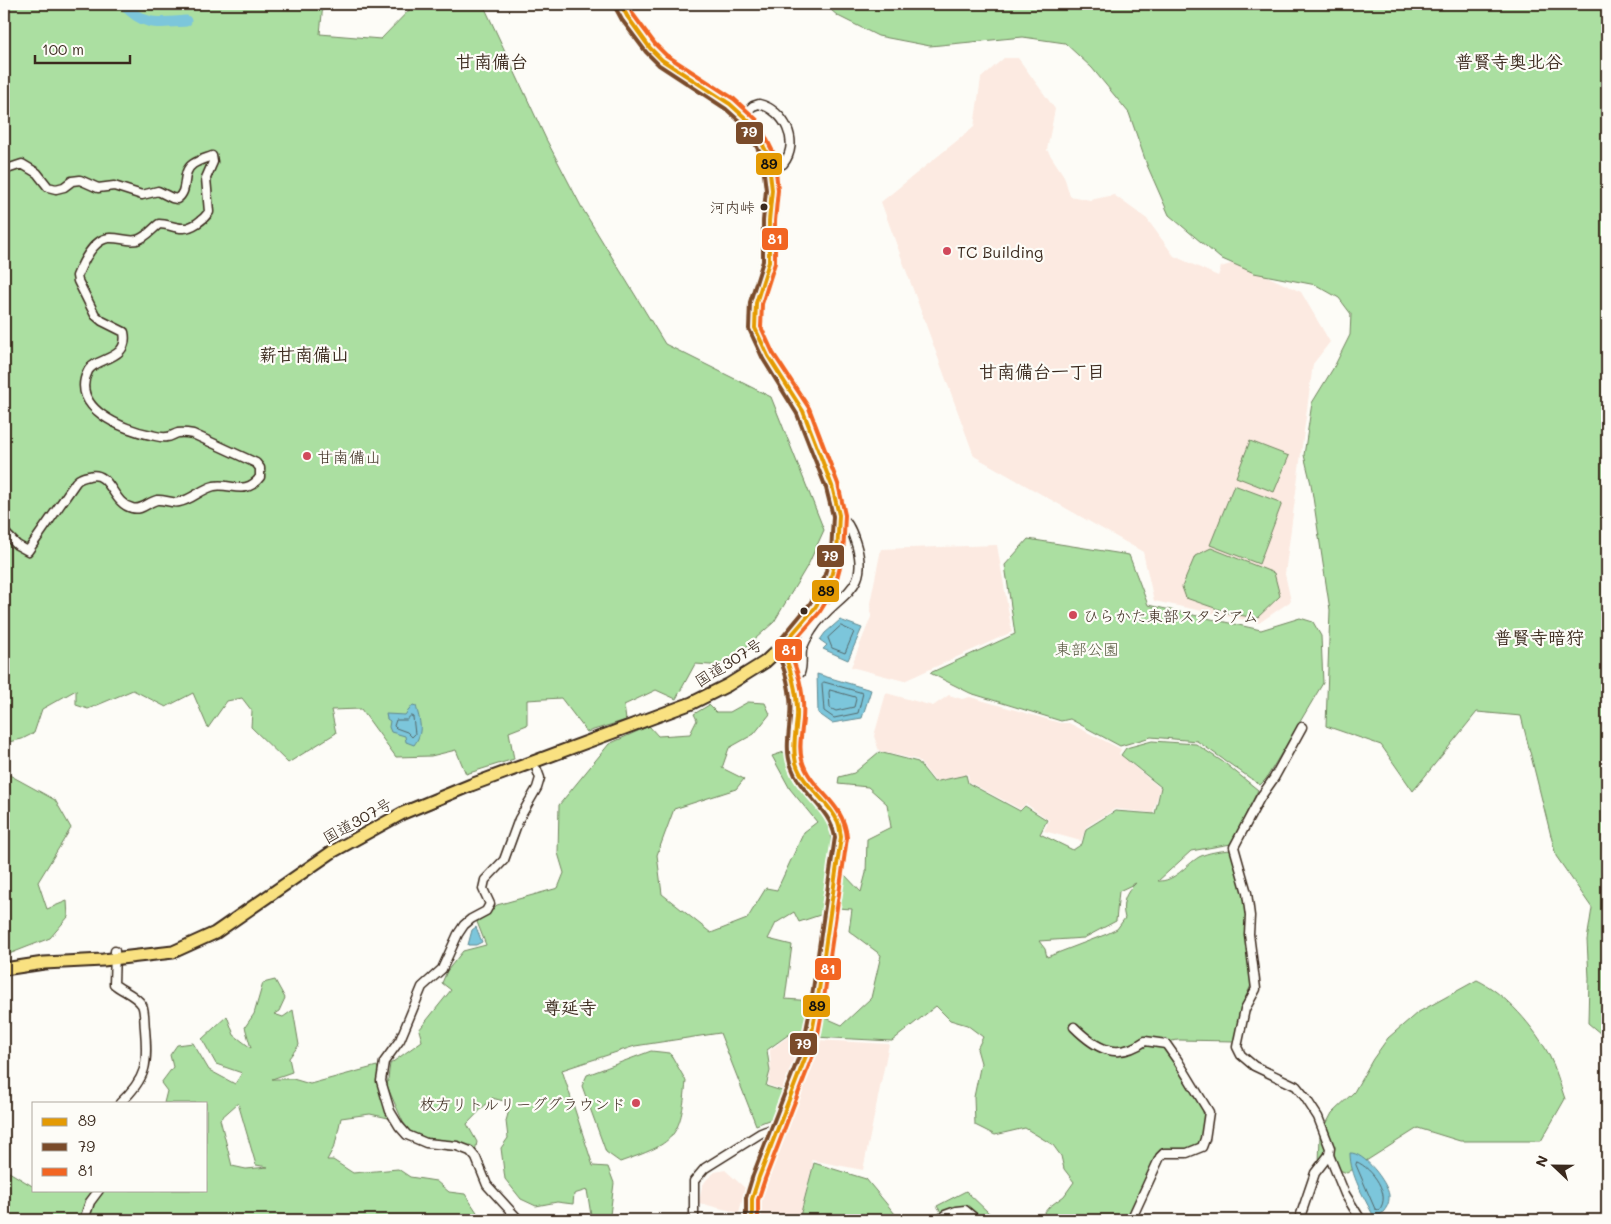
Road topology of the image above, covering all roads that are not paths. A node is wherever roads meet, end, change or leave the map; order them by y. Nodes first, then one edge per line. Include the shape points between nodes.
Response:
1 (621, 4) edge
2 (743, 115) junction
3 (770, 166) junction
4 (4, 170) edge
5 (839, 515) junction
6 (4, 532) edge
7 (781, 647) junction
8 (793, 676) junction
9 (1302, 727) dead end
10 (537, 770) dead end
11 (114, 955) junction
12 (4, 969) edge
13 (1074, 1027) dead end
14 (121, 1102) edge
15 (777, 1132) junction
16 (1329, 1155) junction
17 (98, 1192) edge
18 (945, 1215) dead end
19 (84, 1220) edge
20 (519, 1220) edge
21 (694, 1220) edge
22 (752, 1220) edge
23 (977, 1220) edge
24 (1131, 1220) edge
25 (1299, 1220) edge
26 (1361, 1220) edge

1 - 2 highway, 国道307号 via 650,48 662,60
2 - 3 highway, 国道307号 via 761,138
2 - 3 street via 752,106 764,105 787,126 791,143 788,158 783,164
3 - 5 highway, 国道307号 via 769,262 756,303 755,328 768,356 803,411 832,486
4 - 6 street via 22,164 37,173 48,187 56,189 80,180 98,188 114,186 142,195 158,191 177,199 184,192 186,171 193,164 212,156 213,162 206,178 209,212 206,216 183,228 159,224 146,236 135,240 108,238 100,241 80,268 78,281 95,315 124,332 126,339 112,358 88,371 86,397 97,411 118,424 167,438 177,433 193,434 256,463 260,468 260,476 252,485 216,486 178,503 155,500 138,509 125,505 101,476 92,475 78,479 28,551 17,546
5 - 7 highway, 国道307号 via 837,555 828,587 814,609
5 - 8 street via 854,536 861,559 860,572 854,586 813,628 802,651 800,673
7 - 8 main road
7 - 11 highway, 国道307号 via 743,676 692,702 403,813 332,852 208,937 173,952
8 - 15 main road via 797,716 796,764 803,779 838,823 841,837 809,1048
9 - 16 street via 1234,847 1247,893 1256,989 1245,1009 1237,1047 1254,1066 1296,1086 1306,1097 1316,1112 1330,1148
10 - 20 street via 540,778 537,788 519,819 504,860 485,880 483,889 490,904 486,911 464,925 442,969 422,987 400,1040 384,1062 382,1075 390,1111 407,1135 426,1143 470,1151 488,1185
11 - 12 highway, 国道307号
11 - 14 street via 114,984 142,1004 146,1047 145,1068 139,1082
13 - 24 street via 1094,1045 1106,1050 1134,1048 1145,1041 1166,1044 1209,1112 1202,1147 1187,1153 1164,1153 1160,1157
15 - 21 street via 761,1133 705,1168 694,1181
15 - 22 main road via 752,1199
16 - 25 street via 1315,1173
16 - 26 street via 1345,1194
17 - 19 street
18 - 23 street via 965,1210

